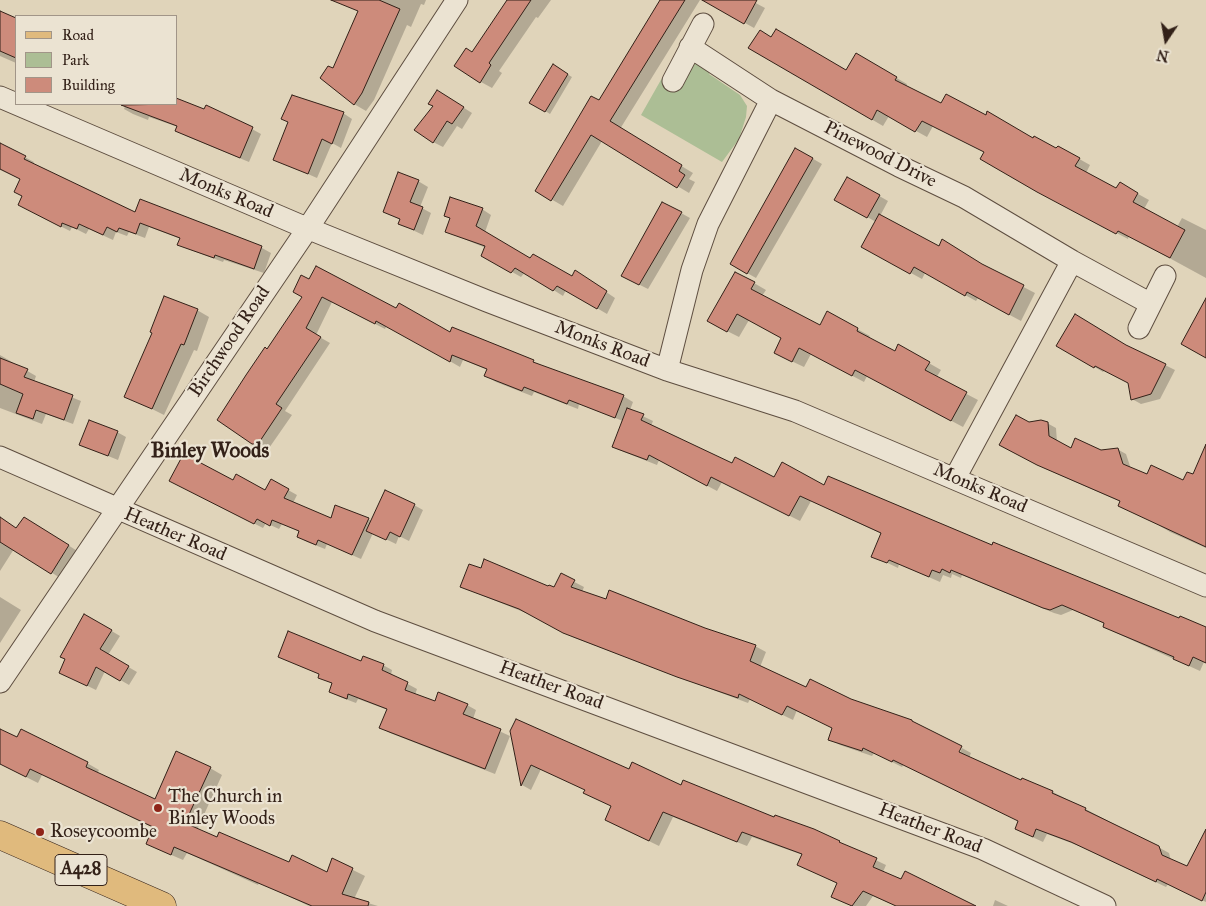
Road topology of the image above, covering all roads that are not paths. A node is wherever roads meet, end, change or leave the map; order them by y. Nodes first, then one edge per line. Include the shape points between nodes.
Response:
1 (457, 0) edge
2 (703, 24) dead end
3 (690, 47) junction
4 (673, 81) dead end
5 (0, 97) edge
6 (771, 100) junction
7 (15, 103) edge
8 (19, 105) edge
9 (308, 228) junction
10 (1072, 261) junction
11 (1165, 276) dead end
12 (1151, 304) junction
13 (1139, 328) dead end
14 (667, 370) junction
15 (0, 457) edge
16 (955, 478) junction
17 (116, 509) junction
18 (1206, 586) edge
19 (0, 682) edge
20 (0, 835) edge
21 (162, 906) edge
22 (1105, 906) edge

1 - 9 street, Birchwood Road
2 - 3 street
3 - 4 street
3 - 6 street, Pinewood Drive
5 - 7 street, Monks Road
6 - 10 street, Pinewood Drive via 964,197
6 - 14 street via 708,224 692,270
8 - 9 street, Monks Road
9 - 14 street, Monks Road
9 - 17 street, Birchwood Road
10 - 12 street, Pinewood Drive
10 - 16 street
11 - 12 street
12 - 13 street
14 - 16 street, Monks Road via 795,411
15 - 17 street, Heather Road
16 - 18 street, Monks Road
17 - 19 street, Birchwood Road
17 - 22 street, Heather Road via 375,621 983,849
20 - 21 main road, A428

